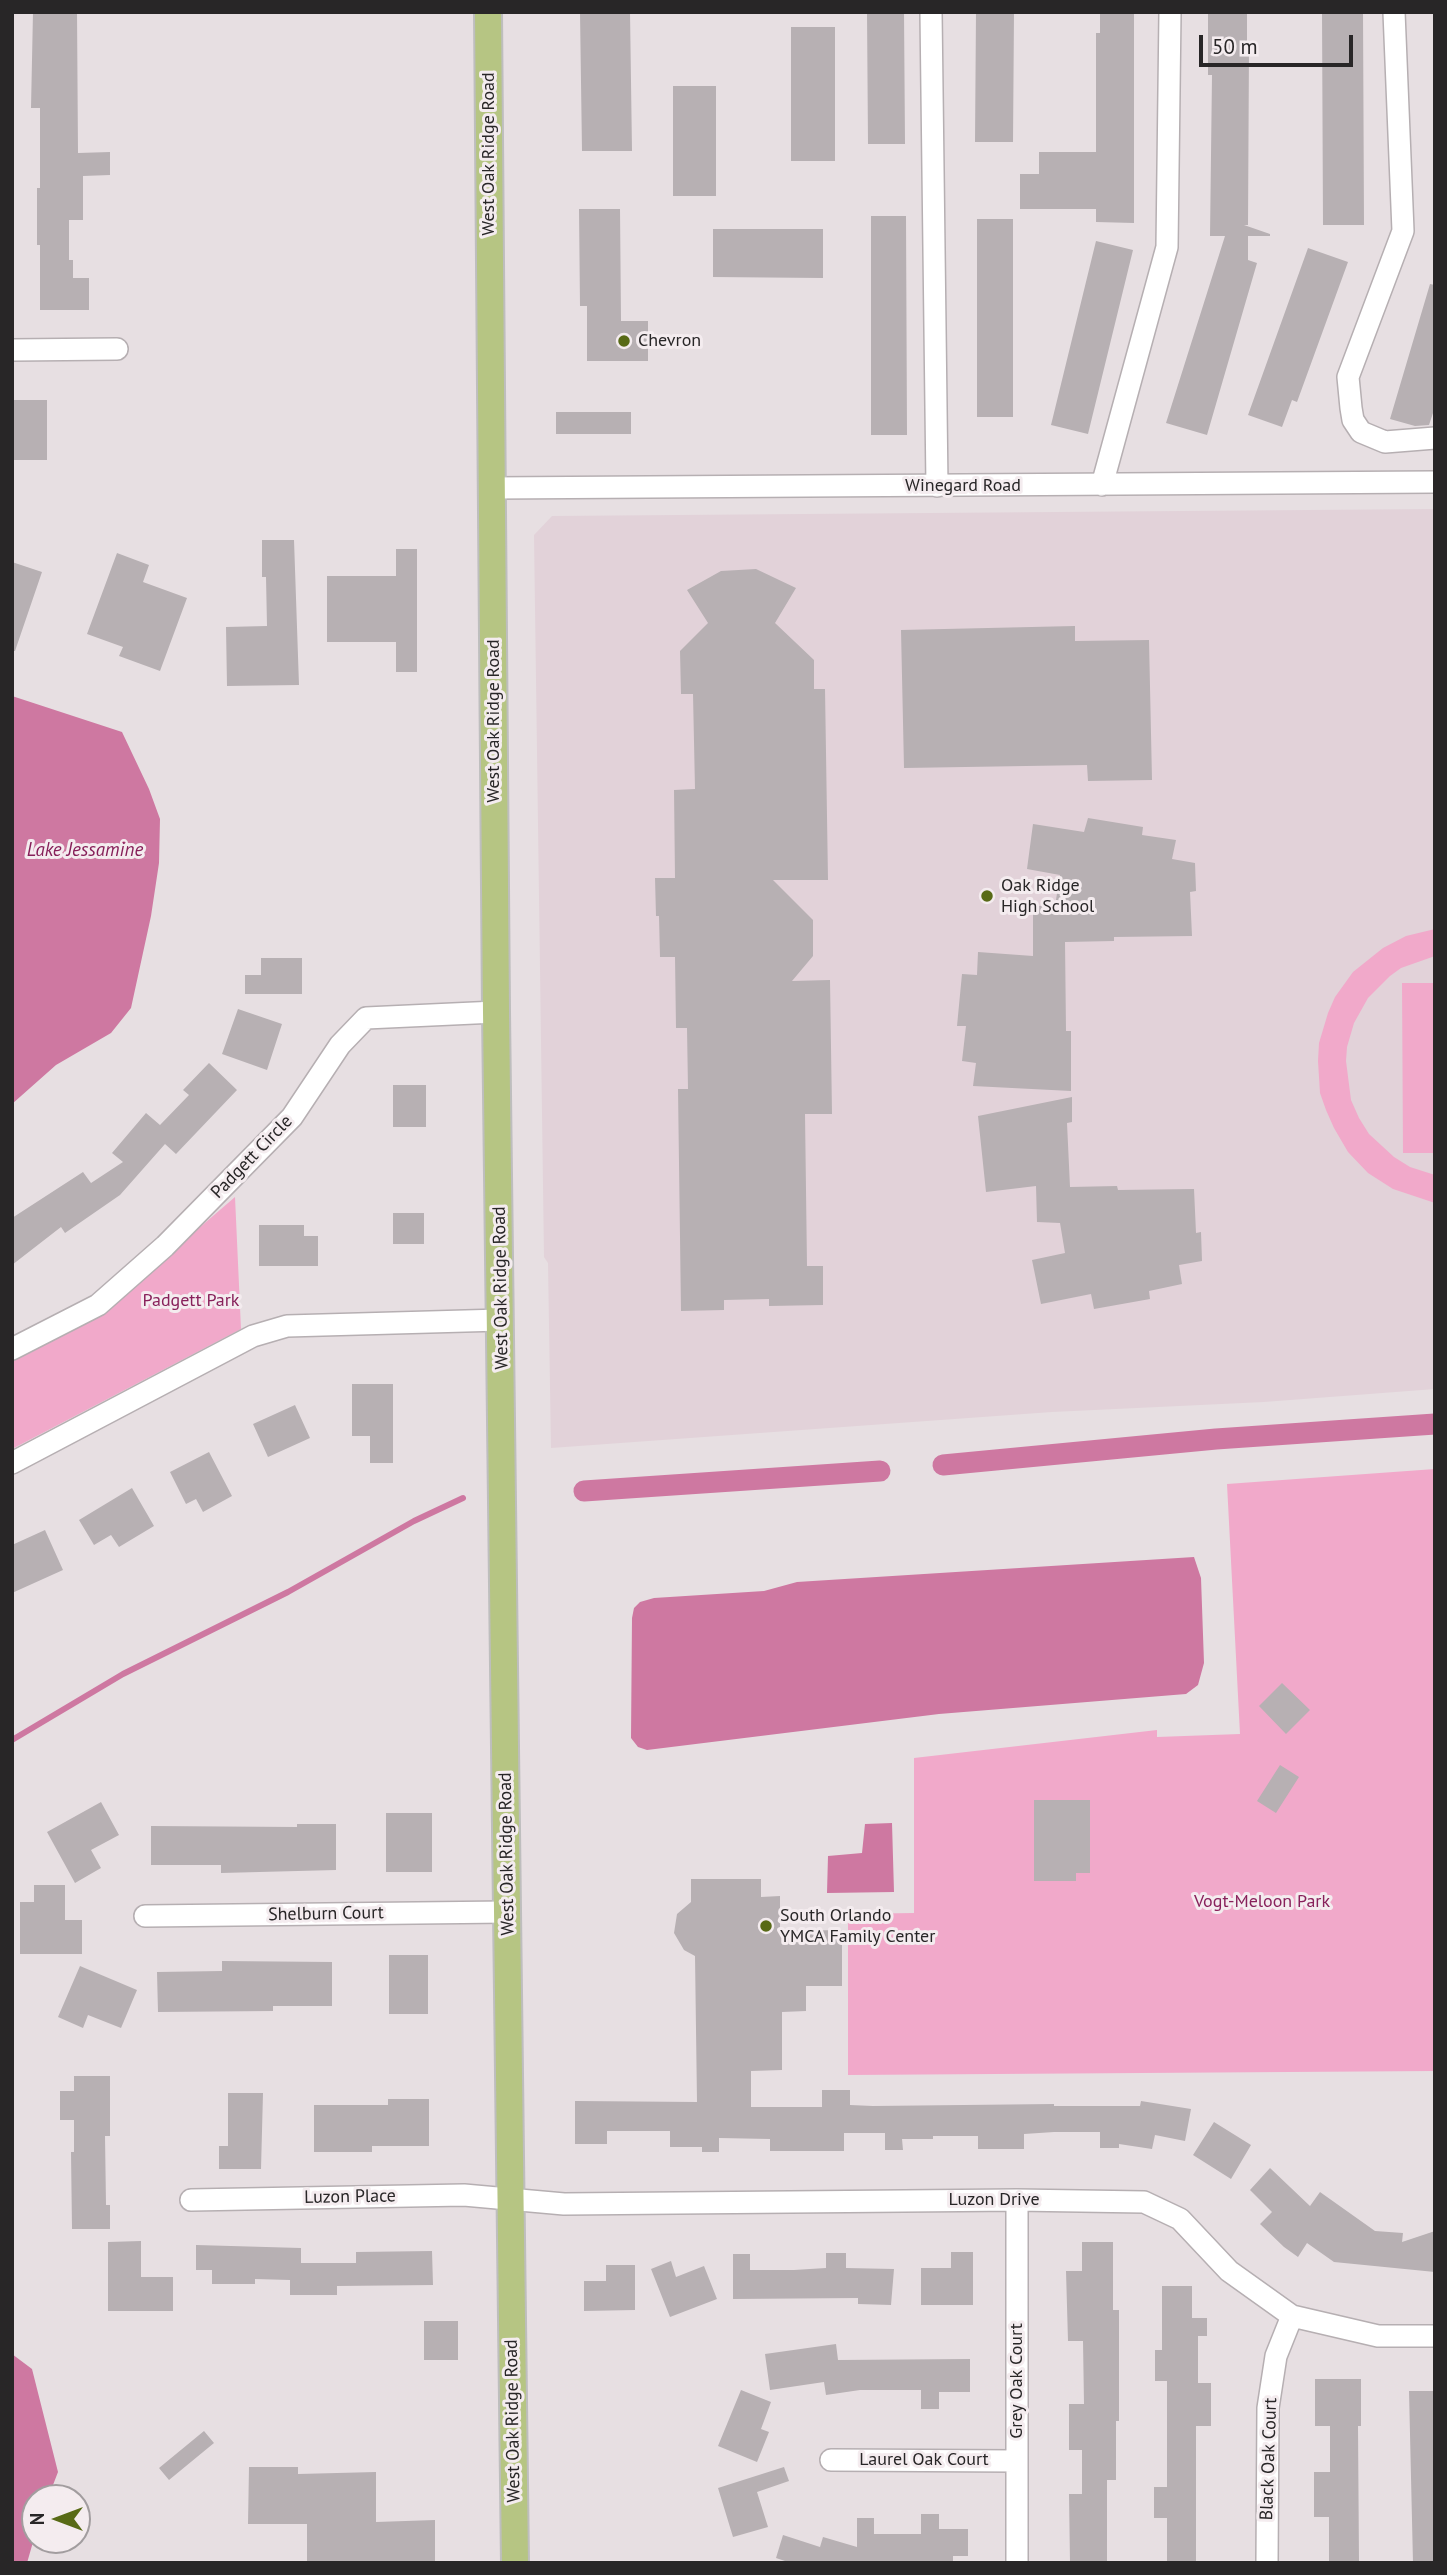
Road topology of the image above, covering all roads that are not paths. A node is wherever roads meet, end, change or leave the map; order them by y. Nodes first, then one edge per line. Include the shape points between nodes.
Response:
1 (488, 12) edge
2 (931, 12) edge
3 (1170, 12) edge
4 (1394, 12) edge
5 (117, 349) dead end
6 (12, 350) edge
7 (1435, 439) edge
8 (1435, 482) edge
9 (1102, 485) junction
10 (937, 486) junction
11 (492, 488) junction
12 (496, 1012) junction
13 (501, 1320) junction
14 (12, 1349) edge
15 (12, 1463) edge
16 (507, 1912) junction
17 (145, 1916) dead end
18 (191, 2200) dead end
19 (510, 2200) junction
20 (1017, 2200) junction
21 (1292, 2316) junction
22 (1435, 2336) edge
23 (831, 2460) dead end
24 (1017, 2460) junction
25 (515, 2563) edge
26 (1017, 2563) edge
27 (1267, 2563) edge

1 - 11 main road, West Oak Ridge Road
2 - 10 street
3 - 9 street via 1167,247
4 - 7 street via 1403,230 1348,377 1353,420 1361,432 1385,442
5 - 6 street
8 - 9 street, Winegard Road
9 - 10 street, Winegard Road
10 - 11 street, Winegard Road
11 - 12 main road, West Oak Ridge Road
12 - 13 main road, West Oak Ridge Road
12 - 14 street, Padgett Circle via 366,1018 340,1045 292,1117 165,1247 98,1305
13 - 15 street via 287,1325 253,1336
13 - 16 main road, West Oak Ridge Road
16 - 17 street, Shelburn Court
16 - 19 main road, West Oak Ridge Road
18 - 19 street, Luzon Place via 464,2195
19 - 20 street, Luzon Drive via 564,2204
19 - 25 main road, West Oak Ridge Road
20 - 21 street, Luzon Drive via 1144,2202 1180,2219 1229,2272
20 - 24 street, Grey Oak Court
21 - 22 street, Luzon Drive via 1378,2336
21 - 27 street, Black Oak Court via 1276,2356 1268,2408
23 - 24 street, Laurel Oak Court
24 - 26 street, Grey Oak Court

